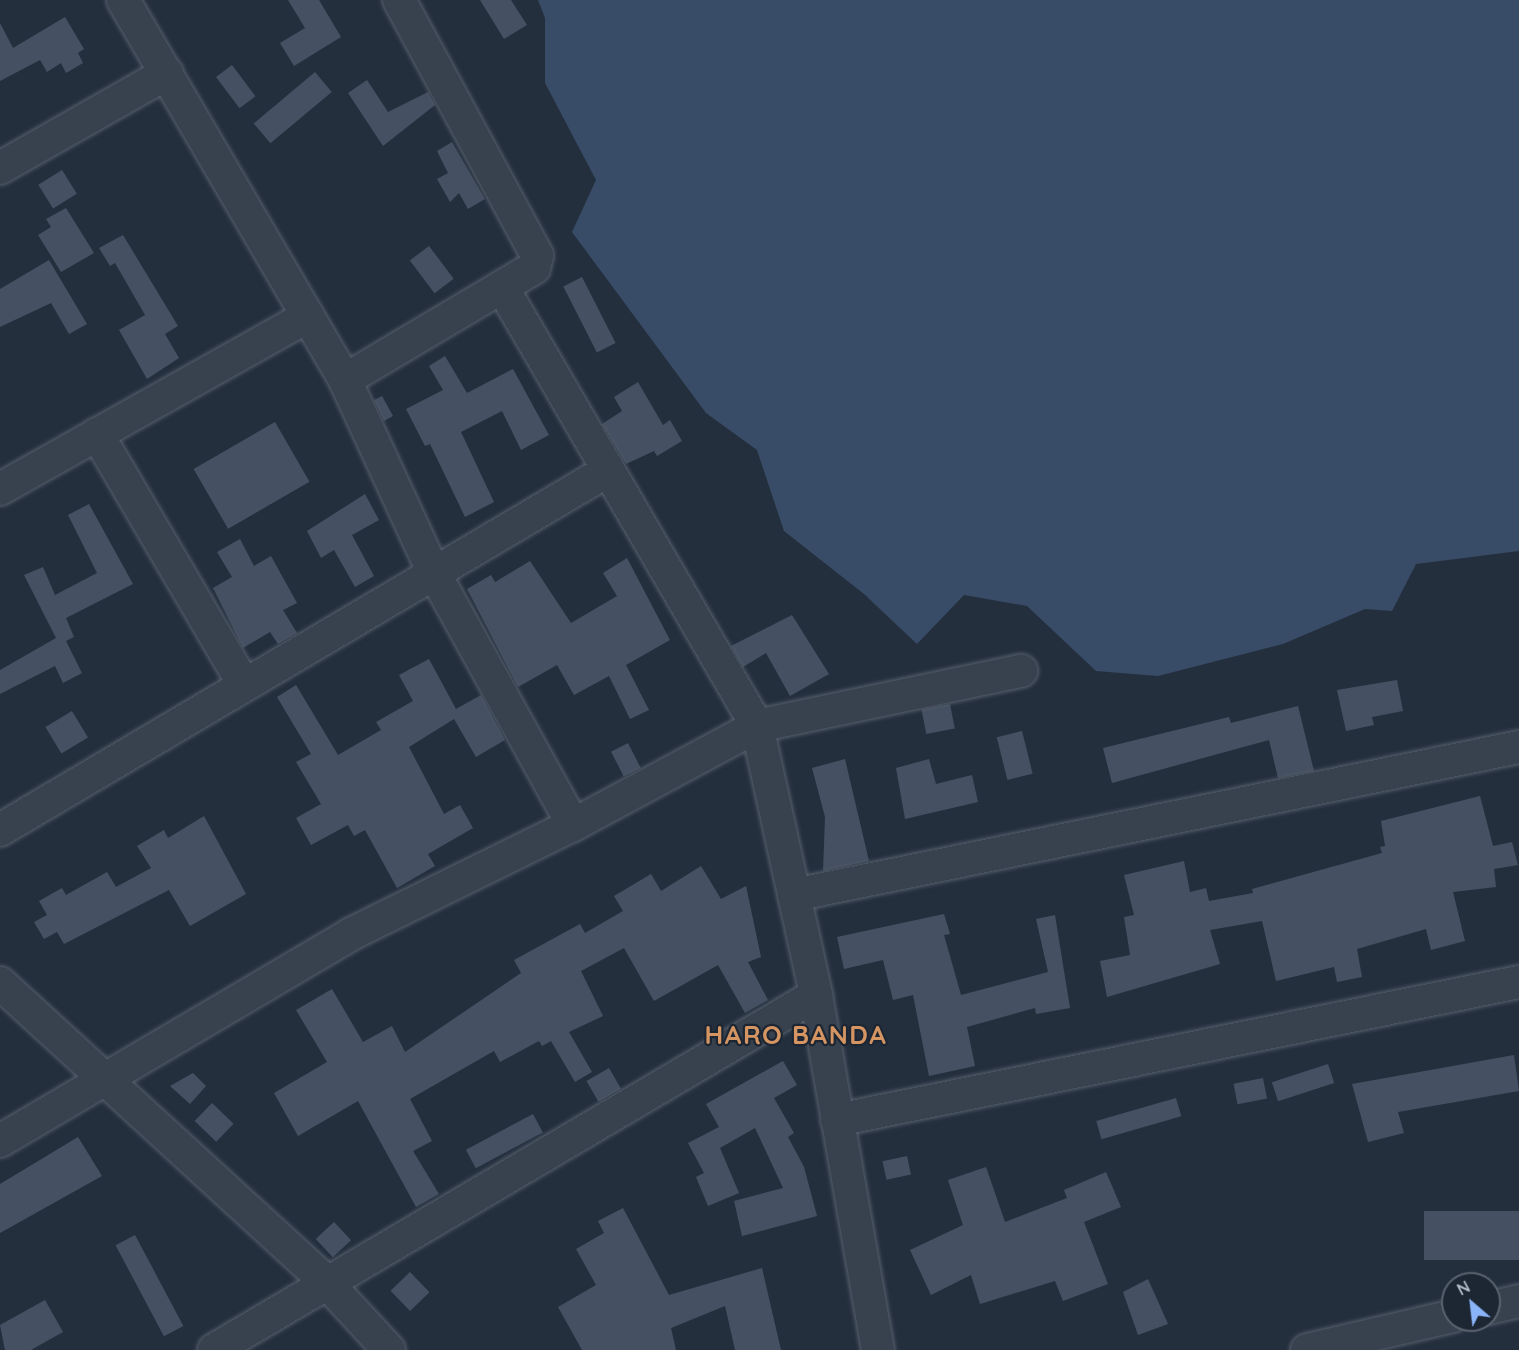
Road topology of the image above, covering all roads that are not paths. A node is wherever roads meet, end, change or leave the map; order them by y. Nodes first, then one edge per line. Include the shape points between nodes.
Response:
1 (123, 0) edge
2 (399, 0) edge
3 (167, 73) junction
4 (0, 168) edge
5 (502, 287) junction
6 (308, 316) junction
7 (345, 380) junction
8 (97, 434) junction
9 (607, 471) junction
10 (0, 489) edge
11 (433, 571) junction
12 (1021, 670) dead end
13 (243, 683) junction
14 (757, 726) junction
15 (1519, 747) edge
16 (573, 825) junction
17 (0, 830) edge
18 (794, 895) junction
19 (1519, 982) edge
20 (0, 983) edge
21 (816, 995) junction
22 (105, 1079) junction
23 (837, 1120) junction
24 (0, 1141) edge
25 (328, 1284) junction
26 (1519, 1301) edge
27 (1501, 1305) edge
28 (1441, 1319) edge
29 (214, 1350) edge
30 (389, 1350) edge
31 (878, 1350) edge
32 (1307, 1350) edge

1 - 3 street
2 - 5 street via 535,246 534,268
3 - 4 street
3 - 6 street
5 - 7 street
5 - 9 street
6 - 7 street
6 - 8 street
7 - 11 street
8 - 10 street
8 - 13 street
9 - 11 street
9 - 14 street
11 - 13 street
11 - 16 street
12 - 14 street
13 - 17 street
14 - 16 street
14 - 18 street
15 - 18 street
16 - 22 street via 351,934
18 - 21 street
19 - 23 street
20 - 22 street
21 - 23 street
21 - 25 street
22 - 24 street
22 - 25 street
23 - 31 street
25 - 29 street
25 - 30 street
26 - 27 street
28 - 32 street

